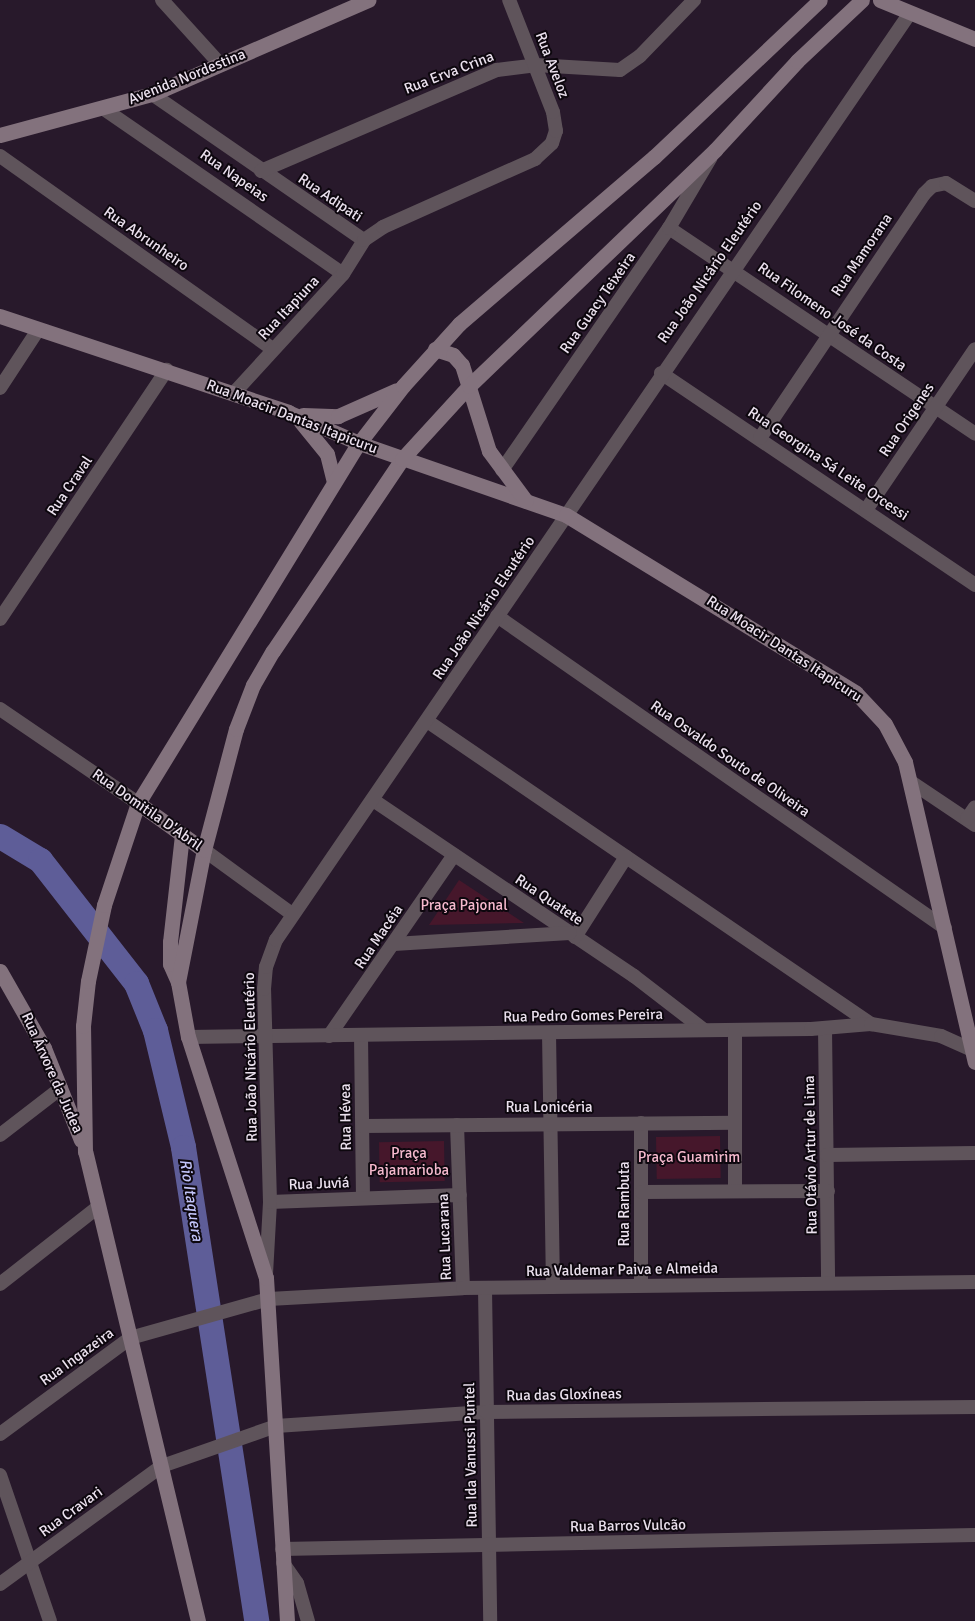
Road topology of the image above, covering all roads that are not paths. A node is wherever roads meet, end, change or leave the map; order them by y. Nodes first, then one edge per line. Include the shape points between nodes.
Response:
1 (162, 0) edge
2 (368, 0) edge
3 (509, 0) edge
4 (694, 0) edge
5 (820, 0) edge
6 (862, 0) edge
7 (880, 0) edge
8 (910, 13) junction
9 (975, 39) edge
10 (220, 64) junction
11 (535, 65) junction
12 (152, 94) junction
13 (104, 109) junction
14 (0, 135) edge
15 (552, 143) joint
16 (716, 150) junction
17 (0, 156) edge
18 (261, 170) junction
19 (975, 201) edge
20 (669, 228) junction
21 (364, 240) junction
22 (733, 268) junction
23 (343, 274) junction
24 (0, 316) edge
25 (38, 330) junction
26 (829, 334) junction
27 (273, 349) junction
28 (435, 349) junction
29 (975, 349) edge
30 (167, 370) junction
31 (661, 373) junction
32 (402, 386) junction
33 (469, 386) junction
34 (0, 388) edge
35 (234, 394) junction
36 (935, 408) junction
37 (288, 412) junction
38 (975, 434) edge
39 (760, 438) junction
40 (358, 443) junction
41 (402, 459) junction
42 (502, 470) junction
43 (334, 482) junction
44 (526, 501) junction
45 (866, 510) junction
46 (566, 515) junction
47 (973, 580) edge
48 (497, 616) junction
49 (0, 619) edge
50 (0, 709) edge
51 (428, 721) junction
52 (910, 782) junction
53 (373, 800) junction
54 (138, 803) junction
55 (975, 807) edge
56 (971, 822) edge
57 (182, 835) junction
58 (204, 850) junction
59 (454, 855) junction
60 (626, 857) junction
61 (292, 914) junction
62 (945, 928) junction
63 (573, 935) junction
64 (394, 944) junction
65 (2, 977) edge
66 (178, 982) junction
67 (871, 1024) junction
68 (825, 1028) junction
69 (704, 1030) junction
70 (735, 1030) junction
71 (549, 1033) junction
72 (360, 1035) junction
73 (329, 1036) junction
74 (188, 1037) junction
75 (265, 1037) junction
76 (974, 1048) edge
77 (60, 1088) junction
78 (641, 1123) junction
79 (735, 1123) junction
80 (550, 1124) junction
81 (457, 1125) junction
82 (363, 1126) junction
83 (0, 1135) edge
84 (85, 1152) junction
85 (975, 1153) edge
86 (827, 1155) junction
87 (735, 1191) junction
88 (828, 1191) junction
89 (642, 1192) junction
90 (460, 1195) junction
91 (363, 1198) junction
92 (270, 1202) junction
93 (97, 1208) junction
94 (266, 1278) junction
95 (828, 1282) junction
96 (975, 1282) edge
97 (0, 1284) edge
98 (641, 1285) junction
99 (552, 1287) junction
100 (463, 1288) junction
101 (485, 1289) junction
102 (269, 1299) junction
103 (130, 1338) junction
104 (975, 1407) edge
105 (486, 1412) junction
106 (276, 1426) junction
107 (0, 1434) edge
108 (162, 1466) junction
109 (0, 1476) edge
110 (975, 1535) edge
111 (489, 1545) junction
112 (283, 1556) junction
113 (32, 1560) junction
114 (0, 1584) edge
115 (50, 1621) edge
116 (198, 1621) edge
117 (287, 1621) edge
118 (308, 1621) edge
119 (490, 1621) edge

1 - 10 street
2 - 10 street, Avenida Nordestina
3 - 11 street, Rua Aveloz
4 - 11 street, Rua Erva Crina via 640,56 620,70
5 - 28 street via 654,157
6 - 16 street via 797,61
7 - 8 street
8 - 9 street
8 - 22 street, Rua João Nicário Eleutério
10 - 12 street, Avenida Nordestina
11 - 15 street, Rua Aveloz via 555,123
11 - 18 street, Rua Erva Crina via 497,70
12 - 13 street, Avenida Nordestina
12 - 18 street, Rua Adipati
13 - 14 street, Avenida Nordestina
13 - 23 street, Rua Napeias
15 - 21 street, Rua Adipati via 535,159 383,227
16 - 20 street, Rua Guacy Teixeira
16 - 33 street
17 - 27 street, Rua Abrunheiro
18 - 21 street, Rua Adipati
19 - 26 street, Rua Mamorana via 940,182 924,194
20 - 22 street, Rua Filomeno José da Costa
20 - 42 street, Rua Guacy Teixeira
21 - 23 street, Rua Itapiuna
22 - 26 street, Rua Filomeno José da Costa
22 - 31 street, Rua João Nicário Eleutério
23 - 27 street, Rua Itapiuna
24 - 25 street, Rua Moacir Dantas Itapicuru
25 - 30 street, Rua Moacir Dantas Itapicuru
25 - 34 street
26 - 36 street, Rua Filomeno José da Costa
26 - 39 street, Rua Mamorana
27 - 35 street, Rua Itapiuna
28 - 32 street
28 - 33 street via 459,360
29 - 36 street, Rua Origenes
30 - 35 street, Rua Moacir Dantas Itapicuru
30 - 49 street, Rua Craval
31 - 39 street, Rua Georgina Sá Leite Orcessi
31 - 46 street, Rua João Nicário Eleutério
32 - 37 street via 338,416
32 - 40 street
33 - 41 street
33 - 42 street via 482,437
35 - 37 street, Rua Moacir Dantas Itapicuru
36 - 38 street, Rua Filomeno José da Costa
36 - 45 street, Rua Origenes
37 - 40 street, Rua Moacir Dantas Itapicuru
37 - 43 street via 320,441 328,454
39 - 45 street, Rua Georgina Sá Leite Orcessi
40 - 41 street, Rua Moacir Dantas Itapicuru
40 - 43 street
41 - 44 street, Rua Moacir Dantas Itapicuru
41 - 58 street via 343,542 253,685 236,729
42 - 44 street
43 - 54 street
44 - 46 street, Rua Moacir Dantas Itapicuru
45 - 47 street, Rua Georgina Sá Leite Orcessi
46 - 48 street, Rua João Nicário Eleutério
46 - 52 street, Rua Moacir Dantas Itapicuru via 856,693 885,724 905,762
48 - 51 street, Rua João Nicário Eleutério
48 - 62 street, Rua Osvaldo Souto de Oliveira
50 - 54 street, Rua Domitila D'Abril
51 - 53 street, Rua João Nicário Eleutério
51 - 60 street
52 - 56 street
52 - 62 street, Rua Moacir Dantas Itapicuru
53 - 59 street, Rua Quatete
53 - 61 street, Rua João Nicário Eleutério
54 - 57 street, Rua Domitila D'Abril
54 - 84 street via 104,905 88,981 83,1026
55 - 56 street
57 - 58 street, Rua Domitila D'Abril
57 - 66 street via 170,942 170,964
58 - 61 street, Rua Domitila D'Abril
58 - 66 street
59 - 63 street, Rua Quatete
59 - 64 street, Rua Macéia
60 - 63 street
60 - 67 street
61 - 75 street, Rua João Nicário Eleutério via 266,967
62 - 76 street, Rua Moacir Dantas Itapicuru
63 - 64 street
63 - 69 street, Rua Quatete via 634,976
64 - 73 street, Rua Macéia
65 - 77 street, Rua Árvore da Judea via 44,1048
66 - 74 street
67 - 68 street, Rua Pedro Gomes Pereira
67 - 76 street, Rua Pedro Gomes Pereira via 940,1036
68 - 70 street, Rua Pedro Gomes Pereira
68 - 86 street, Rua Otávio Artur de Lima
69 - 70 street, Rua Pedro Gomes Pereira
69 - 71 street, Rua Pedro Gomes Pereira
70 - 79 street
71 - 72 street, Rua Pedro Gomes Pereira
71 - 80 street
72 - 73 street, Rua Pedro Gomes Pereira
72 - 82 street, Rua Hévea
73 - 75 street, Rua Pedro Gomes Pereira
74 - 75 street, Rua Pedro Gomes Pereira
74 - 94 street
75 - 92 street, Rua João Nicário Eleutério
77 - 83 street
77 - 84 street, Rua Árvore da Judea
78 - 79 street, Rua Lonicéria
78 - 80 street, Rua Lonicéria
78 - 89 street, Rua Rambuta
79 - 87 street
80 - 81 street, Rua Lonicéria
80 - 99 street
81 - 82 street, Rua Lonicéria
81 - 90 street, Rua Lucarana
82 - 91 street, Rua Hévea
84 - 93 street
85 - 86 street
86 - 88 street, Rua Otávio Artur de Lima
87 - 88 street
87 - 89 street
88 - 95 street, Rua Otávio Artur de Lima
89 - 98 street, Rua Rambuta
90 - 91 street, Rua Juviá
90 - 100 street, Rua Lucarana
91 - 92 street, Rua Juviá
92 - 94 street, Rua João Nicário Eleutério
93 - 97 street
93 - 103 street
94 - 102 street
95 - 96 street, Rua Valdemar Paiva e Almeida
95 - 98 street, Rua Valdemar Paiva e Almeida
98 - 99 street, Rua Valdemar Paiva e Almeida
99 - 101 street, Rua Valdemar Paiva e Almeida
100 - 101 street, Rua Valdemar Paiva e Almeida
100 - 102 street, Rua Valdemar Paiva e Almeida
101 - 105 street, Rua Ida Vanussi Puntel
102 - 103 street, Rua Ingazeira
102 - 106 street
103 - 107 street, Rua Ingazeira
103 - 108 street
104 - 105 street, Rua das Gloxíneas
105 - 106 street, Rua das Gloxíneas
105 - 111 street, Rua Ida Vanussi Puntel
106 - 108 street, Rua das Gloxíneas
106 - 112 street
108 - 113 street, Rua Cravari
108 - 116 street
109 - 113 street
110 - 111 street, Rua Barros Vulcão
111 - 112 street, Rua Barros Vulcão
111 - 119 street, Rua Ida Vanussi Puntel
112 - 117 street
112 - 118 street via 297,1583
113 - 114 street, Rua Cravari
113 - 115 street

